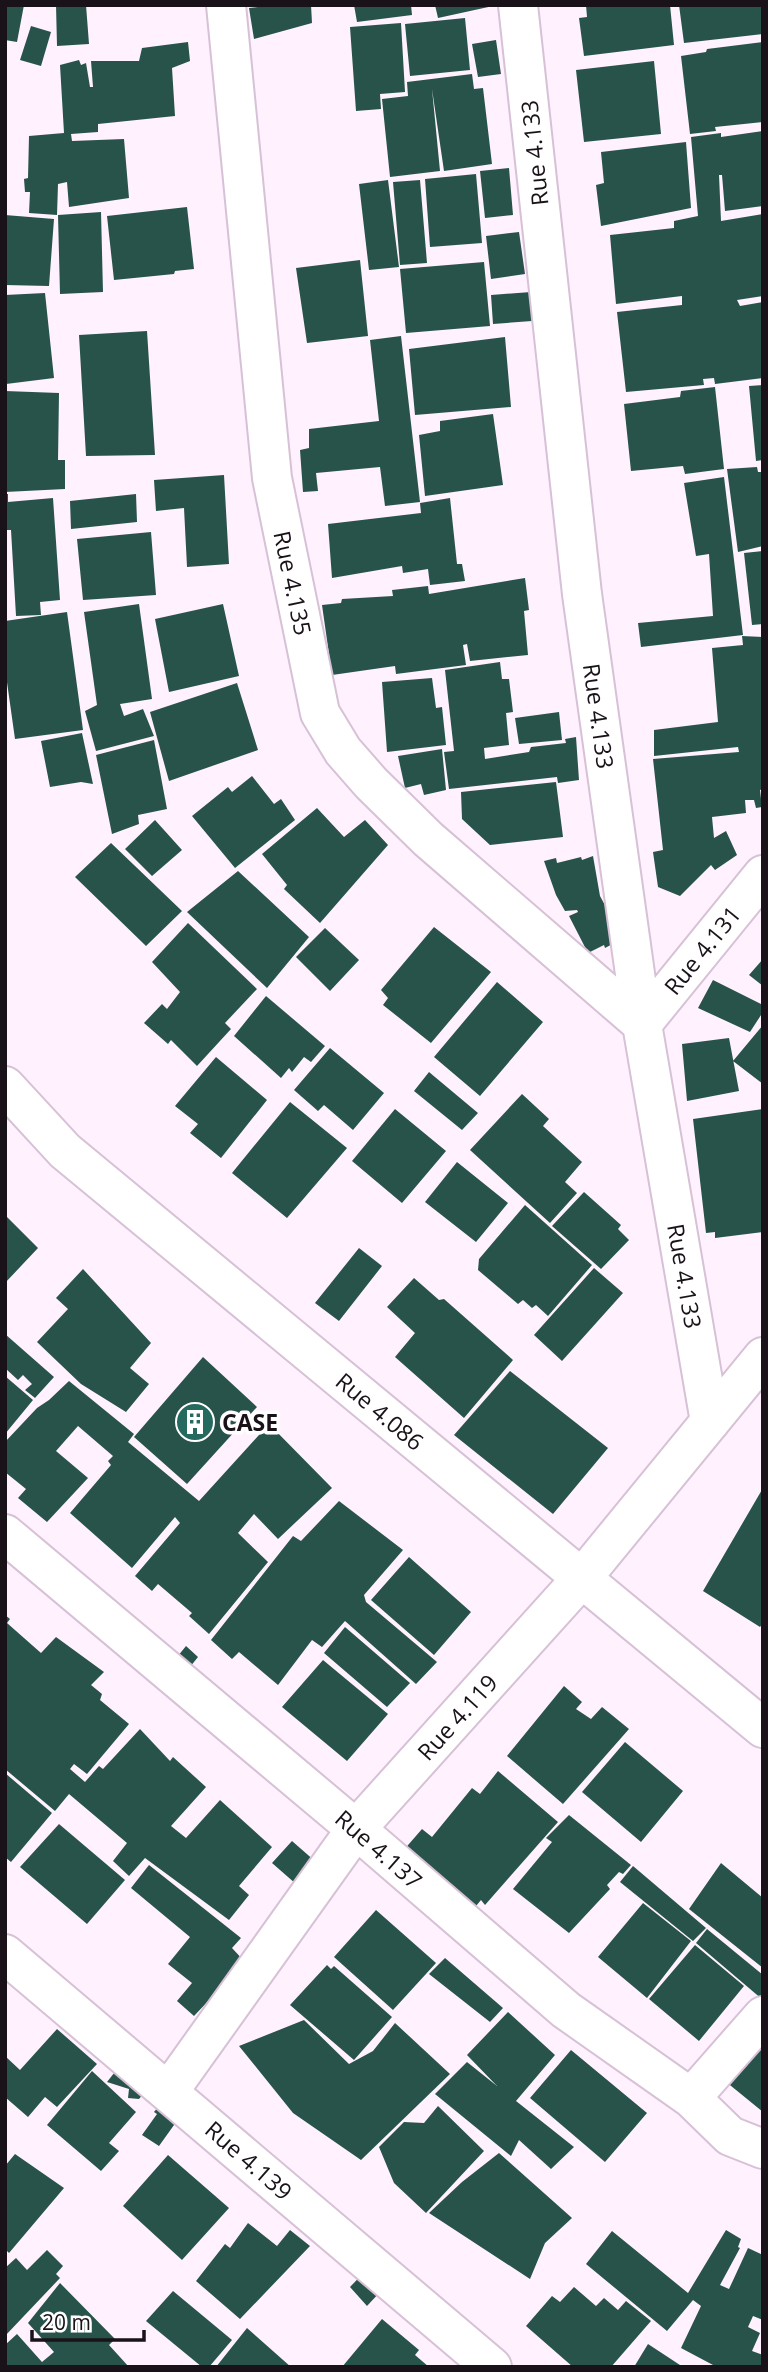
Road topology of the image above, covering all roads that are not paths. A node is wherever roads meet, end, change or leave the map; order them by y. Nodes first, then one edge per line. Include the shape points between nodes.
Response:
1 (226, 5) edge
2 (518, 5) edge
3 (763, 875) edge
4 (642, 1024) junction
5 (5, 1086) edge
6 (763, 1357) edge
7 (710, 1422) junction
8 (5, 1534) edge
9 (582, 1577) junction
10 (763, 1728) edge
11 (356, 1829) junction
12 (5, 1954) edge
13 (763, 2016) edge
14 (169, 2091) junction
15 (691, 2098) junction
16 (763, 2149) edge
17 (492, 2367) edge

1 - 4 street, Rue 4.135 via 272,478 320,713 343,751 428,839
2 - 4 street, Rue 4.133 via 582,594
3 - 4 street, Rue 4.131
4 - 7 street, Rue 4.133
5 - 9 street, Rue 4.086 via 65,1152
6 - 7 street, Rue 4.119
7 - 9 street, Rue 4.119
8 - 11 street, Rue 4.137
9 - 10 street, Rue 4.086
9 - 11 street, Rue 4.119
11 - 14 street, Rue 4.119
11 - 15 street, Rue 4.137 via 566,2010
12 - 14 street, Rue 4.139
13 - 15 street
14 - 17 street, Rue 4.139
15 - 16 street, Rue 4.137 via 730,2136

